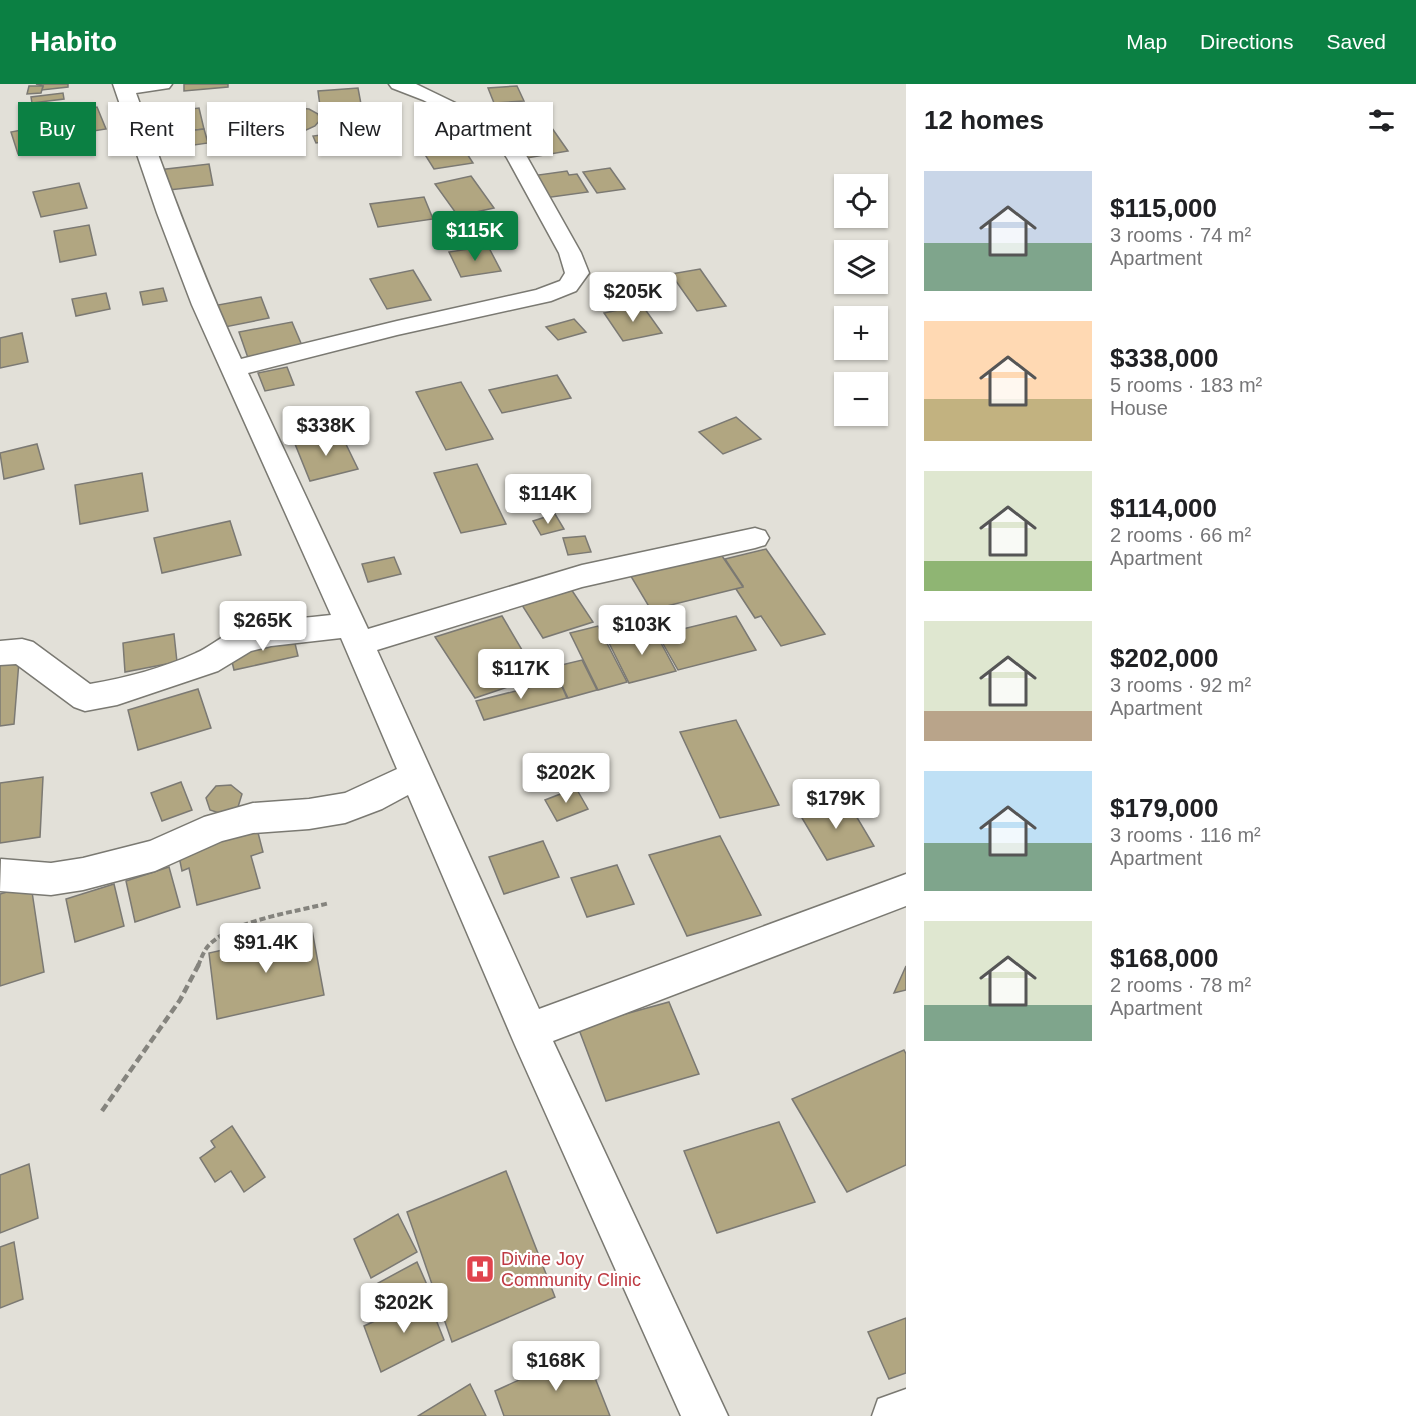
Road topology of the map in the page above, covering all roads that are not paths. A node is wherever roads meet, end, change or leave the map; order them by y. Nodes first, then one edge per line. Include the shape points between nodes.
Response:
1 (162, 84) edge
2 (399, 84) edge
3 (124, 86) edge
4 (233, 369) junction
5 (755, 538) dead end
6 (354, 634) junction
7 (0, 653) edge
8 (416, 776) junction
9 (1, 875) edge
10 (900, 886) edge
11 (529, 1032) junction
12 (906, 1412) edge
13 (705, 1416) edge
14 (896, 1416) edge

1 - 3 street
2 - 4 street via 498,130 517,157 577,273 568,286 543,296
3 - 4 street via 168,213
4 - 6 street
5 - 6 street via 582,576
6 - 7 street via 271,634 242,641 207,662 117,692 86,698 22,651
6 - 8 street
8 - 9 street via 345,808 253,818 216,828 155,855 83,874 51,879
8 - 11 street
10 - 11 street
11 - 13 street
12 - 14 street

